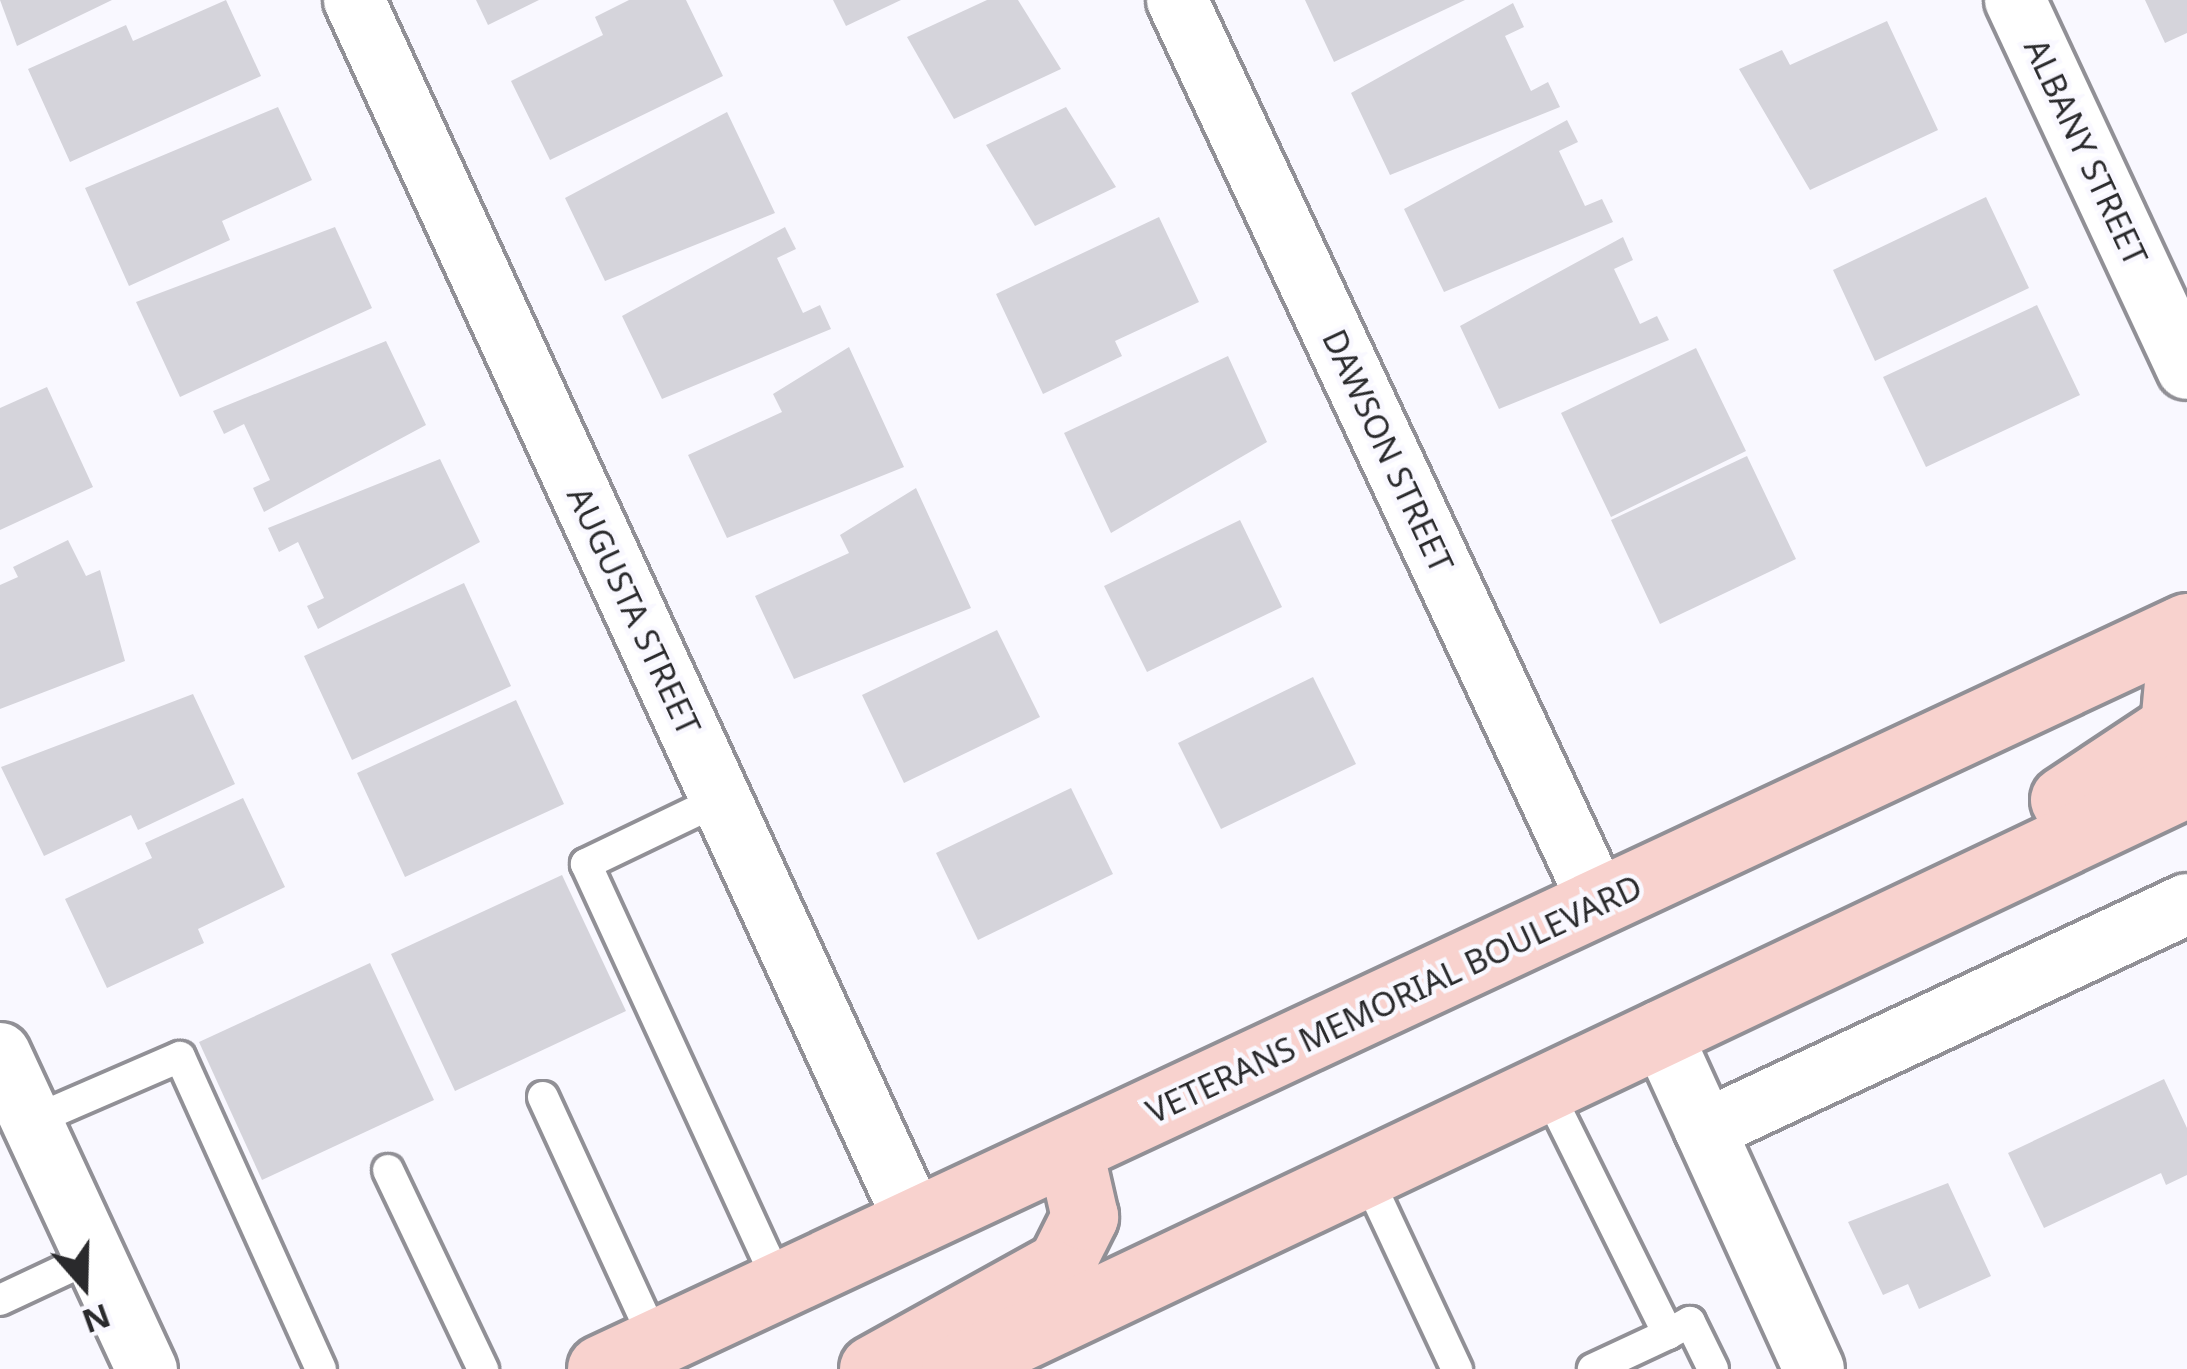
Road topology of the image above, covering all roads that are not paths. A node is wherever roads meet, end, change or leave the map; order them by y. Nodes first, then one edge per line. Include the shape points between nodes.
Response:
1 (354, 0) edge
2 (1178, 0) edge
3 (2015, 0) edge
4 (2187, 369) edge
5 (2185, 628) edge
6 (2187, 784) edge
7 (721, 799) junction
8 (1599, 903) junction
9 (2187, 904) edge
10 (1752, 988) junction
11 (1660, 1031) junction
12 (0, 1052) edge
13 (1545, 1086) junction
14 (543, 1097) dead end
15 (32, 1121) junction
16 (1705, 1130) junction
17 (1070, 1151) junction
18 (388, 1169) dead end
19 (1365, 1173) junction
20 (915, 1222) junction
21 (94, 1256) junction
22 (780, 1285) junction
23 (0, 1300) edge
24 (1668, 1334) junction
25 (629, 1356) edge
26 (977, 1364) edge
27 (147, 1369) edge
28 (321, 1369) edge
29 (483, 1369) edge
30 (873, 1369) edge
31 (1457, 1369) edge
32 (1593, 1369) edge
33 (1713, 1369) edge
34 (1814, 1369) edge

1 - 7 street, AUGUSTA STREET
2 - 8 street, DAWSON STREET
3 - 4 street, ALBANY STREET
5 - 8 main road, VETERANS MEMORIAL BOULEVARD
5 - 10 main road via 2174,727
6 - 10 main road
7 - 20 street, AUGUSTA STREET
7 - 22 lane via 586,864
8 - 17 main road, VETERANS MEMORIAL BOULEVARD
9 - 16 street
10 - 11 main road
11 - 13 main road
11 - 16 street
12 - 15 street
13 - 19 main road
13 - 24 lane
14 - 25 lane
15 - 21 street
15 - 28 lane via 180,1058
16 - 34 street
17 - 20 main road, VETERANS MEMORIAL BOULEVARD
17 - 30 main road via 1084,1217 1061,1265
18 - 29 lane
19 - 26 main road
19 - 31 lane
20 - 22 main road, VETERANS MEMORIAL BOULEVARD
21 - 23 lane
21 - 27 street
22 - 25 main road, VETERANS MEMORIAL BOULEVARD
24 - 32 lane
24 - 33 lane via 1690,1322

